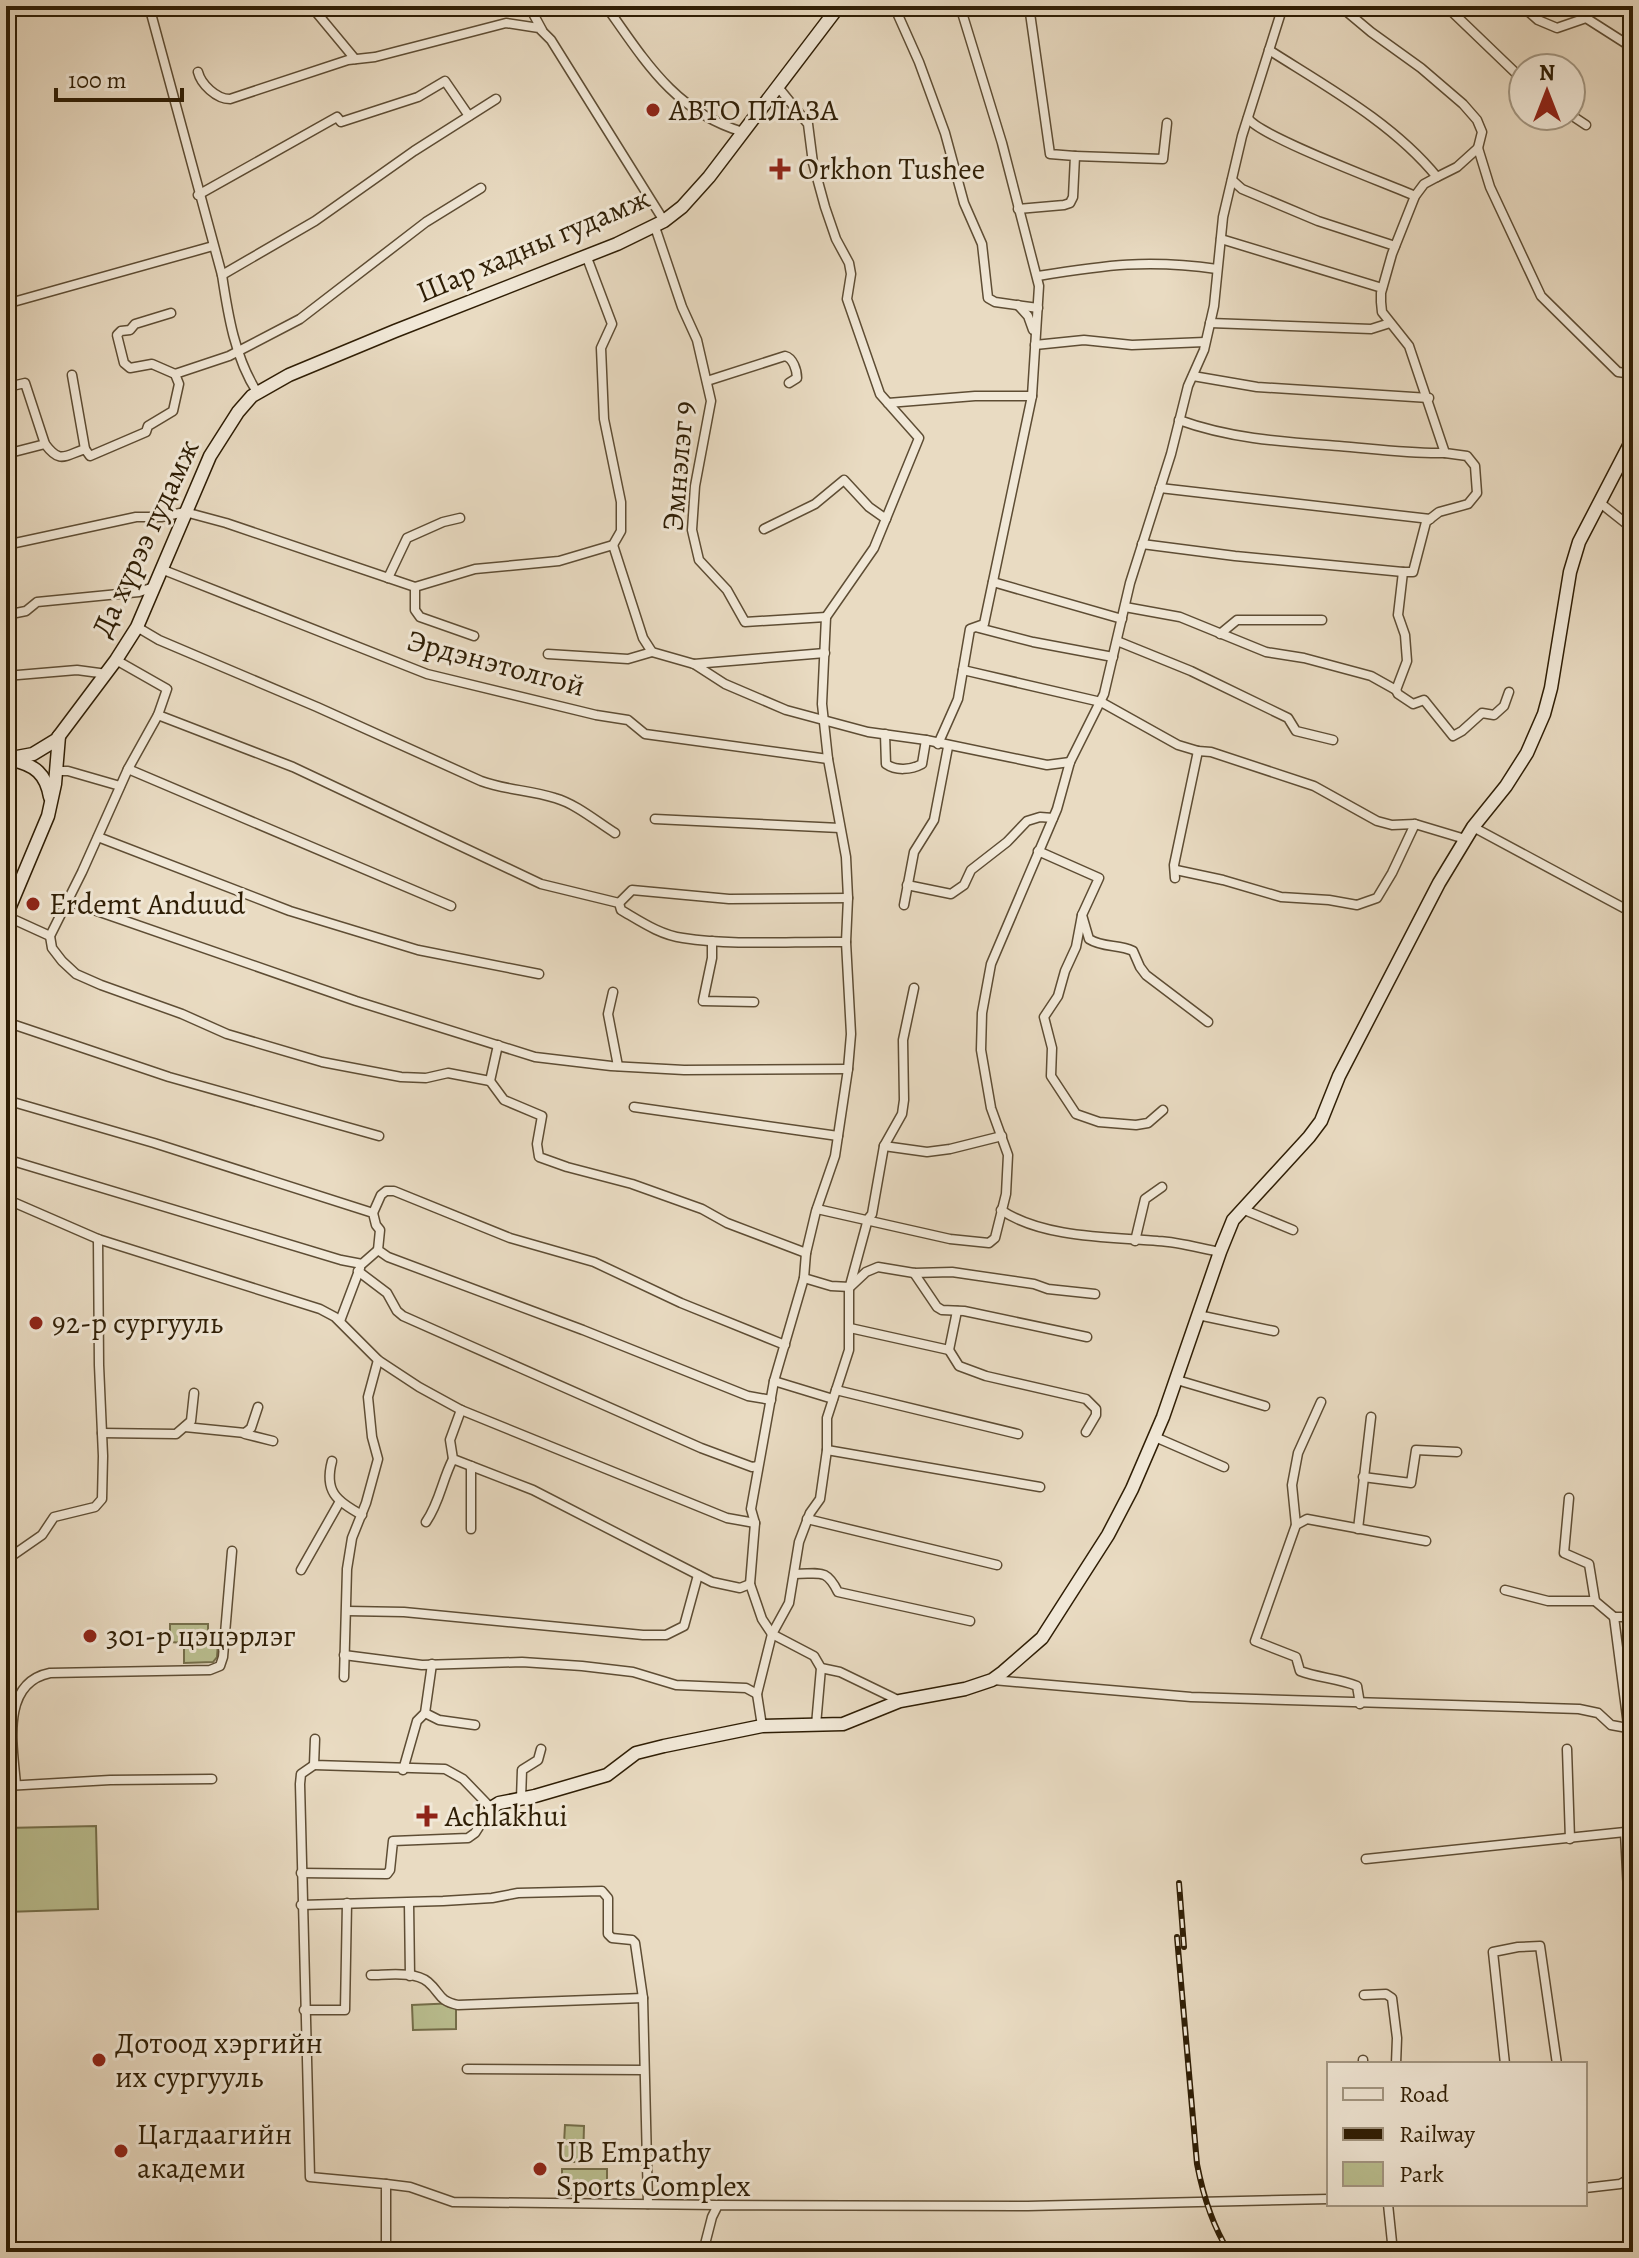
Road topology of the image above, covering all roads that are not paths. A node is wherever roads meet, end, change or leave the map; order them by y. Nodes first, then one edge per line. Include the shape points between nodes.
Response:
1 (149, 6) edge
2 (311, 6) edge
3 (529, 6) edge
4 (606, 6) edge
5 (839, 6) edge
6 (894, 6) edge
7 (960, 6) edge
8 (1029, 6) edge
9 (1283, 6) edge
10 (1340, 6) edge
11 (1446, 6) edge
12 (1522, 6) edge
13 (542, 31) junction
14 (1633, 48) edge
15 (1269, 50) junction
16 (355, 59) junction
17 (1507, 65) edge
18 (198, 72) dead end
19 (778, 87) junction
20 (496, 99) dead end
21 (469, 116) junction
22 (1248, 117) junction
23 (1167, 123) dead end
24 (743, 132) junction
25 (1478, 148) junction
26 (1075, 156) junction
27 (1437, 177) junction
28 (1232, 180) junction
29 (481, 188) dead end
30 (198, 195) junction
31 (1415, 196) junction
32 (1018, 209) junction
33 (659, 224) junction
34 (1221, 239) junction
35 (213, 246) junction
36 (1395, 246) junction
37 (586, 255) junction
38 (1217, 269) junction
39 (222, 275) junction
40 (1038, 276) junction
41 (1382, 288) junction
42 (1015, 303) junction
43 (6, 304) edge
44 (1038, 308) junction
45 (171, 313) dead end
46 (1210, 323) junction
47 (1390, 323) junction
48 (1035, 334) junction
49 (1205, 342) junction
50 (1035, 345) junction
51 (238, 349) junction
52 (175, 374) junction
53 (1633, 374) edge
54 (72, 375) dead end
55 (1193, 376) junction
56 (707, 381) junction
57 (789, 383) dead end
58 (12, 386) dead end
59 (257, 392) junction
60 (1032, 396) junction
61 (1429, 398) junction
62 (888, 403) junction
63 (1179, 420) junction
64 (1633, 438) edge
65 (45, 444) junction
66 (85, 449) junction
67 (1445, 453) junction
68 (6, 454) edge
69 (1160, 488) junction
70 (1599, 502) junction
71 (185, 512) junction
72 (460, 518) dead end
73 (886, 519) junction
74 (1430, 519) junction
75 (764, 529) dead end
76 (1633, 529) edge
77 (1142, 544) junction
78 (6, 545) edge
79 (613, 545) junction
80 (161, 569) junction
81 (1403, 572) junction
82 (388, 578) junction
83 (993, 582) junction
84 (154, 587) junction
85 (415, 587) junction
86 (1125, 607) junction
87 (6, 615) edge
88 (826, 617) junction
89 (1122, 619) junction
90 (1322, 620) dead end
91 (137, 627) junction
92 (979, 628) junction
93 (1220, 634) junction
94 (474, 636) dead end
95 (1117, 641) junction
96 (652, 652) junction
97 (825, 653) junction
98 (548, 654) dead end
99 (1113, 657) junction
100 (116, 660) junction
101 (694, 664) junction
102 (963, 670) junction
103 (107, 674) junction
104 (6, 676) edge
105 (1396, 690) junction
106 (1509, 692) dead end
107 (1101, 702) junction
108 (158, 715) junction
109 (824, 719) junction
110 (885, 734) junction
111 (59, 736) junction
112 (926, 740) junction
113 (1333, 740) dead end
114 (938, 744) junction
115 (948, 747) junction
116 (1198, 751) junction
117 (39, 752) junction
118 (6, 759) edge
119 (828, 759) junction
120 (1070, 762) junction
121 (35, 768) junction
122 (128, 769) junction
123 (56, 771) junction
124 (120, 786) junction
125 (51, 804) junction
126 (1053, 818) junction
127 (655, 819) dead end
128 (1415, 824) junction
129 (1473, 827) junction
130 (840, 828) junction
131 (615, 833) dead end
132 (98, 837) junction
133 (1465, 839) junction
134 (1038, 851) junction
135 (907, 885) junction
136 (848, 898) junction
137 (68, 901) junction
138 (619, 903) junction
139 (904, 905) dead end
140 (451, 906) dead end
141 (1633, 913) edge
142 (1082, 915) junction
143 (6, 916) edge
144 (50, 936) junction
145 (712, 941) junction
146 (846, 942) junction
147 (539, 974) dead end
148 (914, 988) dead end
149 (613, 992) dead end
150 (754, 1002) dead end
151 (6, 1022) edge
152 (1208, 1022) dead end
153 (498, 1045) junction
154 (618, 1066) junction
155 (848, 1069) junction
156 (490, 1081) junction
157 (6, 1100) edge
158 (634, 1107) dead end
159 (1163, 1110) dead end
160 (379, 1136) dead end
161 (838, 1136) junction
162 (1002, 1136) junction
163 (884, 1146) junction
164 (6, 1159) edge
165 (1162, 1187) dead end
166 (6, 1199) edge
167 (817, 1209) junction
168 (1241, 1209) junction
169 (1001, 1210) junction
170 (373, 1213) junction
171 (868, 1219) junction
172 (1293, 1230) dead end
173 (98, 1239) junction
174 (1135, 1241) junction
175 (378, 1250) junction
176 (1220, 1252) junction
177 (806, 1253) junction
178 (360, 1268) junction
179 (914, 1273) junction
180 (804, 1278) junction
181 (850, 1287) junction
182 (1095, 1294) dead end
183 (957, 1311) junction
184 (1198, 1315) junction
185 (340, 1321) junction
186 (850, 1328) junction
187 (1274, 1331) dead end
188 (1087, 1337) dead end
189 (785, 1345) junction
190 (949, 1350) junction
191 (378, 1360) junction
192 (1177, 1380) junction
193 (774, 1381) junction
194 (194, 1393) dead end
195 (834, 1394) junction
196 (771, 1400) junction
197 (1321, 1402) dead end
198 (1265, 1406) dead end
199 (258, 1407) dead end
200 (461, 1410) junction
201 (1371, 1417) dead end
202 (185, 1427) junction
203 (1086, 1432) dead end
204 (102, 1433) junction
205 (245, 1433) junction
206 (1018, 1434) dead end
207 (1155, 1437) junction
208 (273, 1441) dead end
209 (827, 1450) junction
210 (1457, 1452) dead end
211 (453, 1459) junction
212 (332, 1461) dead end
213 (471, 1466) junction
214 (758, 1466) junction
215 (1224, 1467) dead end
216 (1363, 1477) junction
217 (1040, 1487) dead end
218 (1569, 1498) dead end
219 (339, 1503) junction
220 (362, 1515) junction
221 (807, 1519) junction
222 (426, 1522) dead end
223 (755, 1523) junction
224 (1296, 1525) junction
225 (471, 1529) dead end
226 (1358, 1529) junction
227 (1426, 1541) dead end
228 (232, 1551) dead end
229 (6, 1560) edge
230 (997, 1565) dead end
231 (301, 1570) dead end
232 (795, 1574) junction
233 (698, 1575) junction
234 (750, 1584) junction
235 (1505, 1590) dead end
236 (1595, 1601) junction
237 (347, 1611) junction
238 (1614, 1617) junction
239 (1633, 1617) edge
240 (970, 1621) dead end
241 (772, 1634) junction
242 (344, 1655) junction
243 (432, 1664) junction
244 (821, 1668) junction
245 (344, 1677) dead end
246 (992, 1680) junction
247 (757, 1694) junction
248 (900, 1701) junction
249 (1360, 1704) junction
250 (425, 1713) junction
251 (475, 1725) dead end
252 (816, 1725) junction
253 (762, 1726) junction
254 (1630, 1730) edge
255 (315, 1739) dead end
256 (541, 1749) dead end
257 (1567, 1749) dead end
258 (1633, 1763) edge
259 (314, 1765) junction
260 (403, 1770) junction
261 (212, 1779) dead end
262 (11, 1786) edge
263 (521, 1799) junction
264 (491, 1808) junction
265 (1633, 1823) edge
266 (1625, 1832) junction
267 (1570, 1839) junction
268 (1366, 1859) dead end
269 (301, 1873) junction
270 (347, 1903) junction
271 (409, 1903) junction
272 (301, 1905) junction
273 (371, 1975) dead end
274 (410, 1976) junction
275 (1633, 1991) edge
276 (1364, 1995) dead end
277 (643, 1998) junction
278 (304, 2010) junction
279 (1396, 2062) edge
280 (1505, 2062) edge
281 (1557, 2062) edge
282 (467, 2069) dead end
283 (644, 2070) junction
284 (1633, 2177) edge
285 (386, 2184) junction
286 (1587, 2188) edge
287 (1327, 2199) edge
288 (648, 2204) junction
289 (718, 2205) junction
290 (1388, 2206) edge
291 (386, 2252) edge
292 (703, 2252) edge
293 (1393, 2252) edge

1 - 30 street
2 - 16 street
3 - 13 street, Эмнэлэг 9
4 - 24 street via 670,91 703,115
5 - 19 street, Шар хадны гудамж
6 - 42 street via 919,62 982,244 988,298
7 - 32 street
8 - 26 street via 1050,154
9 - 15 street
10 - 25 street via 1463,104 1481,126
11 - 17 street
12 - 14 street via 1557,28 1586,18
13 - 16 street via 506,23
13 - 33 street, Эмнэлэг 9 via 590,101
15 - 22 street
15 - 27 street via 1371,117
16 - 18 street via 230,99 200,82
19 - 24 street, Шар хадны гудамж
19 - 62 street via 808,124 825,207 849,263 847,299 880,394
20 - 21 street
21 - 30 street via 445,81 418,97 341,122 337,117
21 - 39 street via 315,221
22 - 28 street
22 - 31 street via 1252,125 1278,138
23 - 26 street via 1163,159
24 - 33 street, Шар хадны гудамж via 689,199
25 - 27 street
25 - 53 street via 1498,209 1541,296 1618,372
26 - 32 street via 1070,203
27 - 31 street
28 - 34 street
28 - 36 street via 1318,221
29 - 51 street via 426,222 300,319
30 - 35 street
31 - 36 street
32 - 40 street
33 - 37 street, Шар хадны гудамж
33 - 56 street, Эмнэлэг 9
34 - 38 street
34 - 41 street
35 - 39 street
35 - 43 street
36 - 41 street
37 - 59 street, Шар хадны гудамж
37 - 79 street via 612,324 601,348 604,419 621,502 621,531
38 - 40 street via 1137,262
38 - 46 street
39 - 51 street
40 - 44 street
41 - 47 street via 1382,312
42 - 44 street
42 - 48 street
44 - 48 street
45 - 52 street via 117,335 130,368 152,364
46 - 47 street via 1371,329
46 - 49 street
47 - 61 street via 1408,343
48 - 50 street
49 - 50 street via 1132,345 1084,340
49 - 55 street
50 - 60 street
51 - 52 street
51 - 59 street
52 - 66 street via 179,384 173,411 134,439 90,456
54 - 66 street
55 - 61 street via 1257,387
55 - 63 street
56 - 57 street via 785,356 797,374
56 - 88 street, Эмнэлэг 9 via 711,401 692,530 699,560 727,590 745,622
58 - 65 street via 25,383
59 - 71 street, Да хүрээ гудамж via 220,439
60 - 62 street
60 - 83 street
61 - 67 street
62 - 73 street via 919,438
63 - 67 street via 1211,432 1278,441
63 - 69 street
64 - 70 street
65 - 66 street via 60,458
65 - 68 street
67 - 74 street via 1467,456 1475,466 1477,493 1468,504
69 - 74 street
69 - 77 street
70 - 76 street
70 - 129 street via 1574,557 1544,714 1518,770
71 - 78 street
71 - 80 street, Да хүрээ гудамж
71 - 82 street
72 - 82 street via 407,538
73 - 75 street via 844,480 815,504
73 - 88 street via 874,548
74 - 81 street via 1413,572
77 - 81 street
77 - 86 street
79 - 85 street via 559,561 475,569
79 - 96 street
80 - 84 street, Да хүрээ гудамж
80 - 119 street, Эрдэнэтолгой via 427,674 628,720 645,734
81 - 105 street via 1398,615 1407,661
82 - 85 street
83 - 89 street
83 - 92 street
84 - 87 street via 37,602 26,611
84 - 91 street, Да хүрээ гудамж
85 - 94 street via 420,617
86 - 89 street
86 - 93 street via 1180,617
88 - 97 street
89 - 95 street
90 - 93 street via 1237,620
91 - 100 street, Да хүрээ гудамж
91 - 131 street via 481,781 564,801
92 - 99 street
92 - 102 street via 970,629
93 - 105 street via 1266,652 1371,676
95 - 99 street
95 - 113 street via 1288,718 1296,731
96 - 98 street via 628,659
96 - 101 street
97 - 101 street
97 - 109 street
99 - 107 street
100 - 103 street, Да хүрээ гудамж
100 - 108 street via 167,689
101 - 109 street via 725,684 786,710
102 - 107 street
102 - 114 street via 958,699
103 - 104 street via 77,670
103 - 111 street, Да хүрээ гудамж
105 - 106 street via 1413,704 1424,700 1453,736 1482,713 1494,715
107 - 116 street
107 - 120 street
108 - 122 street
108 - 138 street via 293,767 541,884
109 - 110 street
109 - 119 street
110 - 112 street
110 - 112 street via 886,764 891,767 922,764
111 - 117 street, Да хүрээ гудамж
111 - 123 street
112 - 114 street
114 - 115 street
115 - 120 street via 1047,765
115 - 135 street via 934,820 914,852
116 - 128 street via 1314,786 1377,821
116 - 128 street via 1176,874 1223,880 1281,897 1357,905 1377,898
117 - 118 street, Да хүрээ гудамж
117 - 121 street
118 - 121 street
119 - 130 street
120 - 126 street
121 - 125 street via 47,782
122 - 124 street
122 - 140 street
123 - 124 street
123 - 125 street
124 - 132 street
125 - 143 street
126 - 134 street
126 - 135 street via 1027,821 951,894
127 - 130 street
128 - 133 street
129 - 133 street
129 - 141 street
130 - 136 street
132 - 137 street
132 - 147 street via 290,911 418,950
133 - 168 street via 1339,1076 1321,1121
134 - 142 street via 1099,878
134 - 162 street via 991,964 982,1013 981,1050 991,1108
135 - 139 street
136 - 138 street via 729,899 632,890
136 - 146 street
137 - 144 street
137 - 153 street
138 - 145 street via 621,910 653,929
142 - 152 street via 1089,939 1133,951 1146,975
142 - 159 street via 1058,996 1044,1017 1052,1048 1051,1076 1071,1109 1087,1119 1136,1125 1148,1123
143 - 144 street
144 - 156 street via 52,948 76,974 227,1034 354,1070 418,1078 448,1073
145 - 146 street
145 - 150 street via 703,1001
146 - 155 street
148 - 163 street via 903,1040 902,1114
149 - 154 street via 608,1014
151 - 160 street via 183,1081
153 - 154 street via 535,1057
153 - 156 street
154 - 155 street
155 - 161 street
156 - 177 street via 504,1100 542,1116 539,1157 632,1184
157 - 170 street
158 - 161 street
161 - 167 street
162 - 163 street via 927,1152
162 - 169 street via 1008,1155
163 - 171 street
164 - 178 street
165 - 174 street via 1145,1199
166 - 173 street
167 - 171 street
167 - 177 street
168 - 172 street
168 - 176 street
169 - 171 street via 989,1243
169 - 174 street via 1055,1230
170 - 175 street via 380,1230
170 - 189 street via 381,1195 394,1191 510,1238 594,1262
171 - 181 street
173 - 185 street via 299,1301
173 - 204 street
174 - 176 street
175 - 178 street
175 - 196 street via 722,1387
176 - 184 street
177 - 180 street
178 - 185 street
178 - 214 street via 403,1316 692,1444
179 - 181 street via 878,1267
179 - 182 street via 952,1272
179 - 183 street via 937,1307
180 - 181 street
180 - 189 street
181 - 186 street
183 - 188 street
183 - 190 street
184 - 187 street
184 - 192 street
185 - 191 street
186 - 190 street
186 - 195 street via 849,1350
189 - 193 street
190 - 203 street via 959,1366 1086,1399 1096,1409
191 - 200 street
191 - 220 street via 368,1397 378,1459
192 - 198 street
192 - 207 street
193 - 195 street
193 - 196 street
194 - 202 street via 191,1421
195 - 206 street
195 - 209 street
196 - 214 street
197 - 224 street via 1296,1463
199 - 205 street
200 - 211 street via 450,1440
200 - 223 street via 727,1518
201 - 216 street
202 - 204 street via 165,1435
202 - 205 street
204 - 229 street via 100,1503 54,1517 42,1535
205 - 208 street
207 - 215 street
207 - 246 street via 1122,1510 1056,1617 1027,1654
209 - 217 street
209 - 221 street via 820,1499
210 - 216 street via 1416,1450 1411,1483
211 - 213 street
211 - 222 street
212 - 219 street via 329,1483
213 - 225 street
213 - 233 street via 533,1490
214 - 223 street via 751,1509
216 - 226 street
218 - 236 street via 1564,1553 1589,1564
219 - 220 street
219 - 231 street
220 - 237 street via 347,1569
221 - 230 street
221 - 232 street
223 - 234 street
224 - 226 street via 1307,1519
224 - 249 street via 1255,1641 1296,1657 1300,1671 1357,1686
226 - 227 street
228 - 262 street via 220,1666 39,1677 18,1694 11,1716
232 - 240 street via 826,1574 838,1592
232 - 241 street via 789,1603
233 - 234 street via 730,1587
233 - 237 street via 684,1626 666,1635
234 - 241 street
235 - 236 street via 1548,1601
236 - 238 street
237 - 242 street
238 - 239 street
238 - 254 street
241 - 244 street via 814,1656
241 - 247 street
242 - 243 street
242 - 245 street
243 - 247 street via 582,1666 633,1672 676,1685 746,1688
243 - 250 street
244 - 248 street
244 - 252 street
246 - 248 street
246 - 249 street via 1191,1697
247 - 253 street
248 - 252 street via 856,1720
249 - 254 street via 1579,1709
250 - 251 street
250 - 260 street via 417,1721
252 - 253 street
253 - 263 street via 636,1753 607,1775
254 - 258 street
255 - 259 street
256 - 263 street via 538,1760 522,1770
257 - 267 street
259 - 260 street
259 - 269 street via 301,1774
260 - 264 street via 445,1769 463,1779
261 - 262 street
263 - 264 street
264 - 269 street via 468,1838 393,1841 387,1874
265 - 266 street
266 - 267 street
266 - 275 street
267 - 268 street
269 - 272 street
270 - 271 street
270 - 272 street
270 - 278 street via 345,2010
271 - 274 street
271 - 277 street via 602,1891 608,1898 608,1934 635,1943
272 - 278 street
273 - 274 street
274 - 277 street via 427,1981 442,2001 458,2005
276 - 279 street via 1392,1998
277 - 283 street
278 - 285 street via 310,2177
280 - 281 street via 1493,1952 1540,1946
282 - 283 street
283 - 288 street
284 - 286 street
285 - 288 street via 453,2202
285 - 291 street
287 - 289 street via 1028,2206
288 - 289 street
289 - 292 street
290 - 293 street

